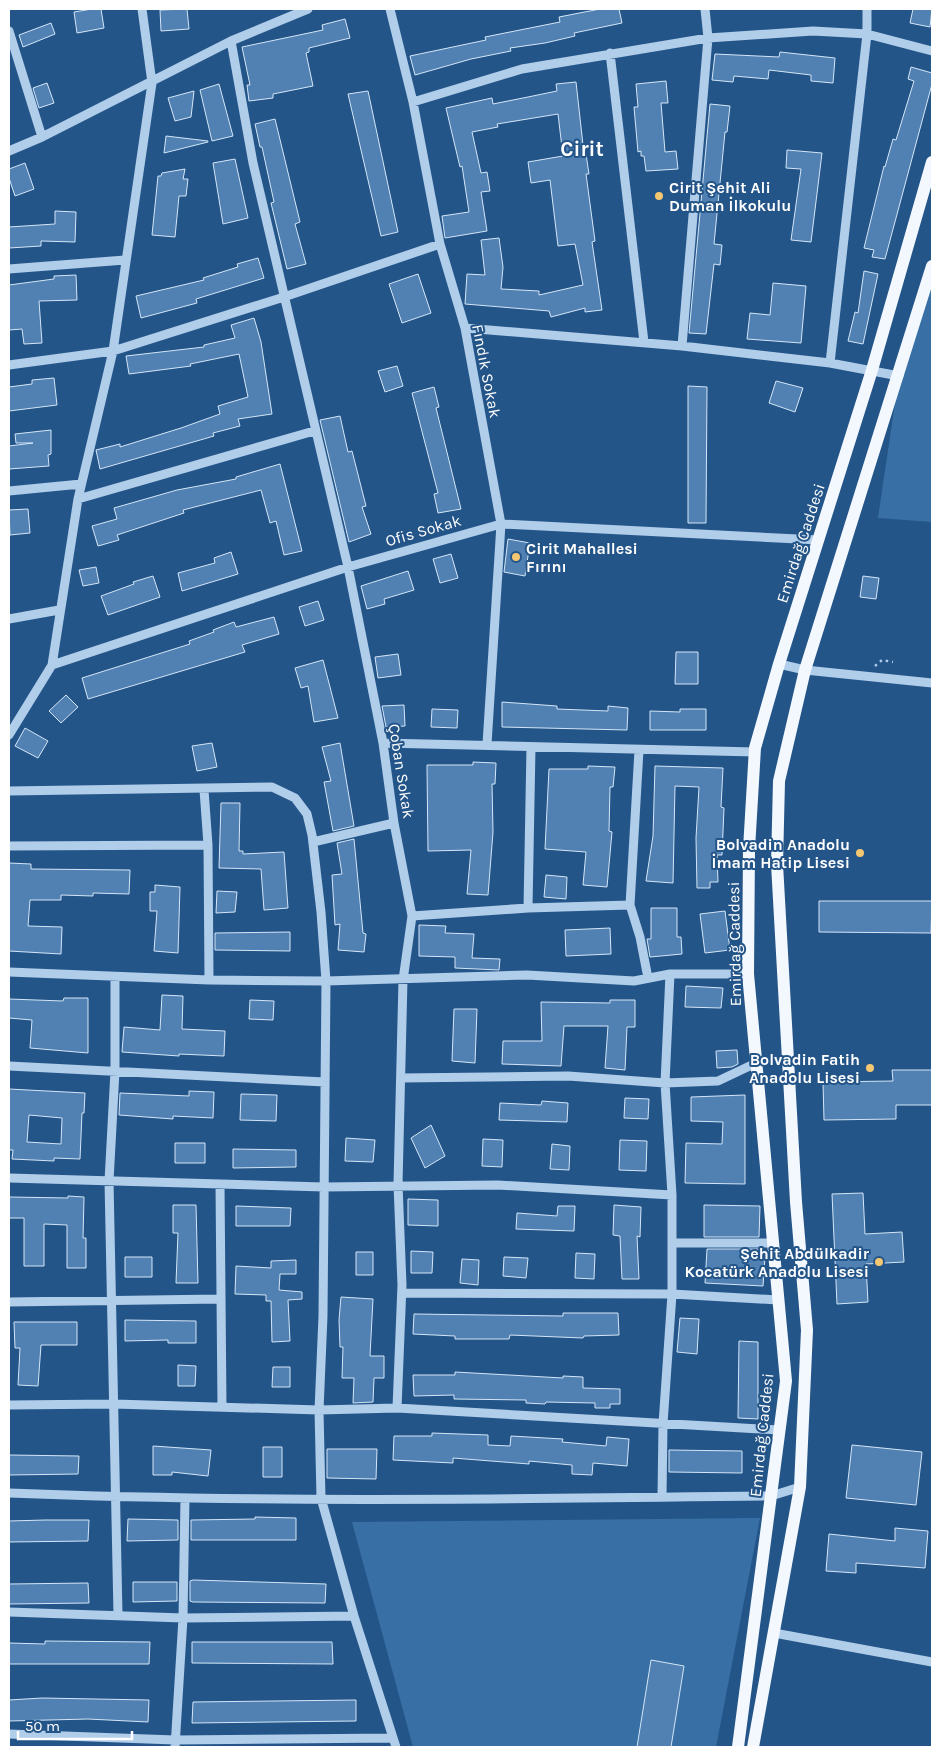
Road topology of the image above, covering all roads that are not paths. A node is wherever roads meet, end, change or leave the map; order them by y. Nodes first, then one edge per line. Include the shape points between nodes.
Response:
1 (142, 9) edge
2 (308, 9) edge
3 (390, 9) edge
4 (705, 9) edge
5 (867, 9) edge
6 (9, 31) edge
7 (867, 34) junction
8 (708, 38) junction
9 (231, 41) junction
10 (932, 51) edge
11 (610, 53) junction
12 (152, 83) junction
13 (413, 102) junction
14 (42, 138) junction
15 (9, 151) edge
16 (932, 162) edge
17 (440, 244) junction
18 (125, 260) junction
19 (932, 266) edge
20 (9, 269) edge
21 (284, 297) junction
22 (465, 328) junction
23 (644, 342) junction
24 (682, 346) junction
25 (113, 351) junction
26 (830, 363) junction
27 (9, 365) edge
28 (872, 370) junction
29 (899, 376) junction
30 (314, 431) junction
31 (81, 484) junction
32 (9, 491) edge
33 (78, 499) junction
34 (501, 524) junction
35 (818, 540) junction
36 (348, 567) junction
37 (59, 610) junction
38 (9, 619) edge
39 (779, 664) junction
40 (52, 665) junction
41 (805, 670) junction
42 (932, 683) edge
43 (9, 736) edge
44 (383, 743) junction
45 (487, 744) junction
46 (532, 747) junction
47 (639, 750) junction
48 (755, 752) junction
49 (204, 790) junction
50 (9, 792) edge
51 (394, 823) junction
52 (313, 842) junction
53 (208, 845) junction
54 (9, 846) edge
55 (630, 905) junction
56 (528, 908) junction
57 (412, 916) junction
58 (9, 972) edge
59 (670, 974) junction
60 (748, 974) junction
61 (115, 977) junction
62 (648, 978) junction
63 (209, 980) junction
64 (403, 980) junction
65 (326, 981) junction
66 (756, 1062) junction
67 (9, 1066) edge
68 (115, 1072) junction
69 (401, 1078) junction
70 (324, 1082) junction
71 (665, 1082) junction
72 (9, 1178) edge
73 (109, 1181) junction
74 (220, 1184) junction
75 (398, 1184) junction
76 (324, 1187) junction
77 (672, 1195) junction
78 (672, 1243) junction
79 (773, 1243) junction
80 (402, 1293) junction
81 (672, 1294) junction
82 (219, 1299) junction
83 (110, 1300) junction
84 (778, 1300) junction
85 (9, 1302) edge
86 (114, 1404) junction
87 (9, 1405) edge
88 (222, 1407) junction
89 (397, 1408) junction
90 (319, 1410) junction
91 (664, 1424) junction
92 (779, 1430) junction
93 (800, 1487) junction
94 (9, 1493) edge
95 (771, 1496) junction
96 (116, 1497) junction
97 (662, 1497) junction
98 (185, 1498) junction
99 (320, 1498) junction
100 (9, 1612) edge
101 (118, 1615) junction
102 (354, 1616) junction
103 (182, 1618) junction
104 (774, 1633) junction
105 (932, 1662) edge
106 (9, 1734) edge
107 (393, 1738) junction
108 (175, 1744) edge
109 (396, 1747) edge
110 (738, 1747) edge
111 (754, 1747) edge

1 - 12 street
2 - 9 street
3 - 13 street, Fındık Sokak
4 - 8 street
5 - 7 street
6 - 14 street
7 - 8 street via 813,31
7 - 10 street
7 - 26 street
8 - 11 street
8 - 24 street
9 - 12 street
9 - 21 street, Çoban Sokak via 253,164
11 - 13 street via 522,69
11 - 23 street
12 - 14 street
12 - 18 street
13 - 17 street, Fındık Sokak
14 - 15 street
16 - 28 main road, Emirdağ Caddesi
17 - 21 street
17 - 22 street, Fındık Sokak
18 - 20 street
18 - 25 street
19 - 29 main road
21 - 25 street
21 - 30 street, Çoban Sokak
22 - 23 street
22 - 34 street, Fındık Sokak
23 - 24 street
24 - 26 street
25 - 27 street
25 - 31 street
26 - 28 street
28 - 29 street
28 - 35 main road, Emirdağ Caddesi
29 - 41 main road
30 - 33 street
30 - 36 street, Çoban Sokak
31 - 32 street
31 - 33 street
33 - 37 street
34 - 35 street, Ofis Sokak
34 - 36 street, Ofis Sokak
34 - 45 street, Fındık Sokak
35 - 39 main road, Emirdağ Caddesi
36 - 40 street, Ofis Sokak
36 - 44 street, Çoban Sokak
37 - 38 street
37 - 40 street
39 - 41 street
39 - 48 main road, Emirdağ Caddesi
40 - 43 street
41 - 42 street
41 - 93 main road via 779,781 777,864 796,1202 807,1330
44 - 45 street
44 - 51 street, Çoban Sokak
45 - 46 street
46 - 47 street
46 - 56 street
47 - 48 street
47 - 55 street
48 - 60 main road, Emirdağ Caddesi via 749,849
49 - 50 street
49 - 52 street via 272,787 295,798 307,814
49 - 53 street
51 - 52 street
51 - 57 street, Çoban Sokak
52 - 65 street
53 - 54 street
53 - 63 street
55 - 56 street
55 - 62 street
56 - 57 street
57 - 64 street, Çoban Sokak
58 - 61 street
59 - 60 street
59 - 62 street
59 - 71 street
60 - 66 main road, Emirdağ Caddesi
61 - 63 street
61 - 68 street
62 - 64 street via 634,981 527,975
63 - 65 street
64 - 65 street
64 - 69 street, Çoban Sokak
65 - 70 street
66 - 71 street via 718,1081
66 - 79 main road, Emirdağ Caddesi
67 - 68 street
68 - 70 street
68 - 73 street
69 - 71 street via 568,1076
69 - 75 street, Çoban Sokak
70 - 76 street
71 - 77 street
72 - 73 street
73 - 74 street
73 - 83 street
74 - 76 street
74 - 82 street
75 - 76 street
75 - 77 street via 498,1185
75 - 80 street, Çoban Sokak
76 - 90 street
77 - 78 street
78 - 79 street
78 - 81 street
79 - 84 main road, Emirdağ Caddesi
80 - 81 street
80 - 89 street, Çoban Sokak
81 - 84 street
81 - 91 street
82 - 83 street
82 - 88 street
83 - 85 street
83 - 86 street
84 - 92 main road, Emirdağ Caddesi via 786,1381
86 - 87 street
86 - 88 street
86 - 96 street
88 - 90 street
89 - 90 street
89 - 91 street
90 - 99 street
91 - 92 street
91 - 97 street
92 - 95 main road, Emirdağ Caddesi
93 - 95 street
93 - 104 main road
94 - 96 street
95 - 97 street
95 - 110 main road, Emirdağ Caddesi
96 - 98 street
96 - 101 street
97 - 99 street
98 - 99 street
98 - 103 street
99 - 102 street
100 - 101 street
101 - 103 street
102 - 103 street
102 - 107 street
103 - 108 street
104 - 105 street
104 - 111 main road
106 - 108 street
107 - 108 street
107 - 109 street

